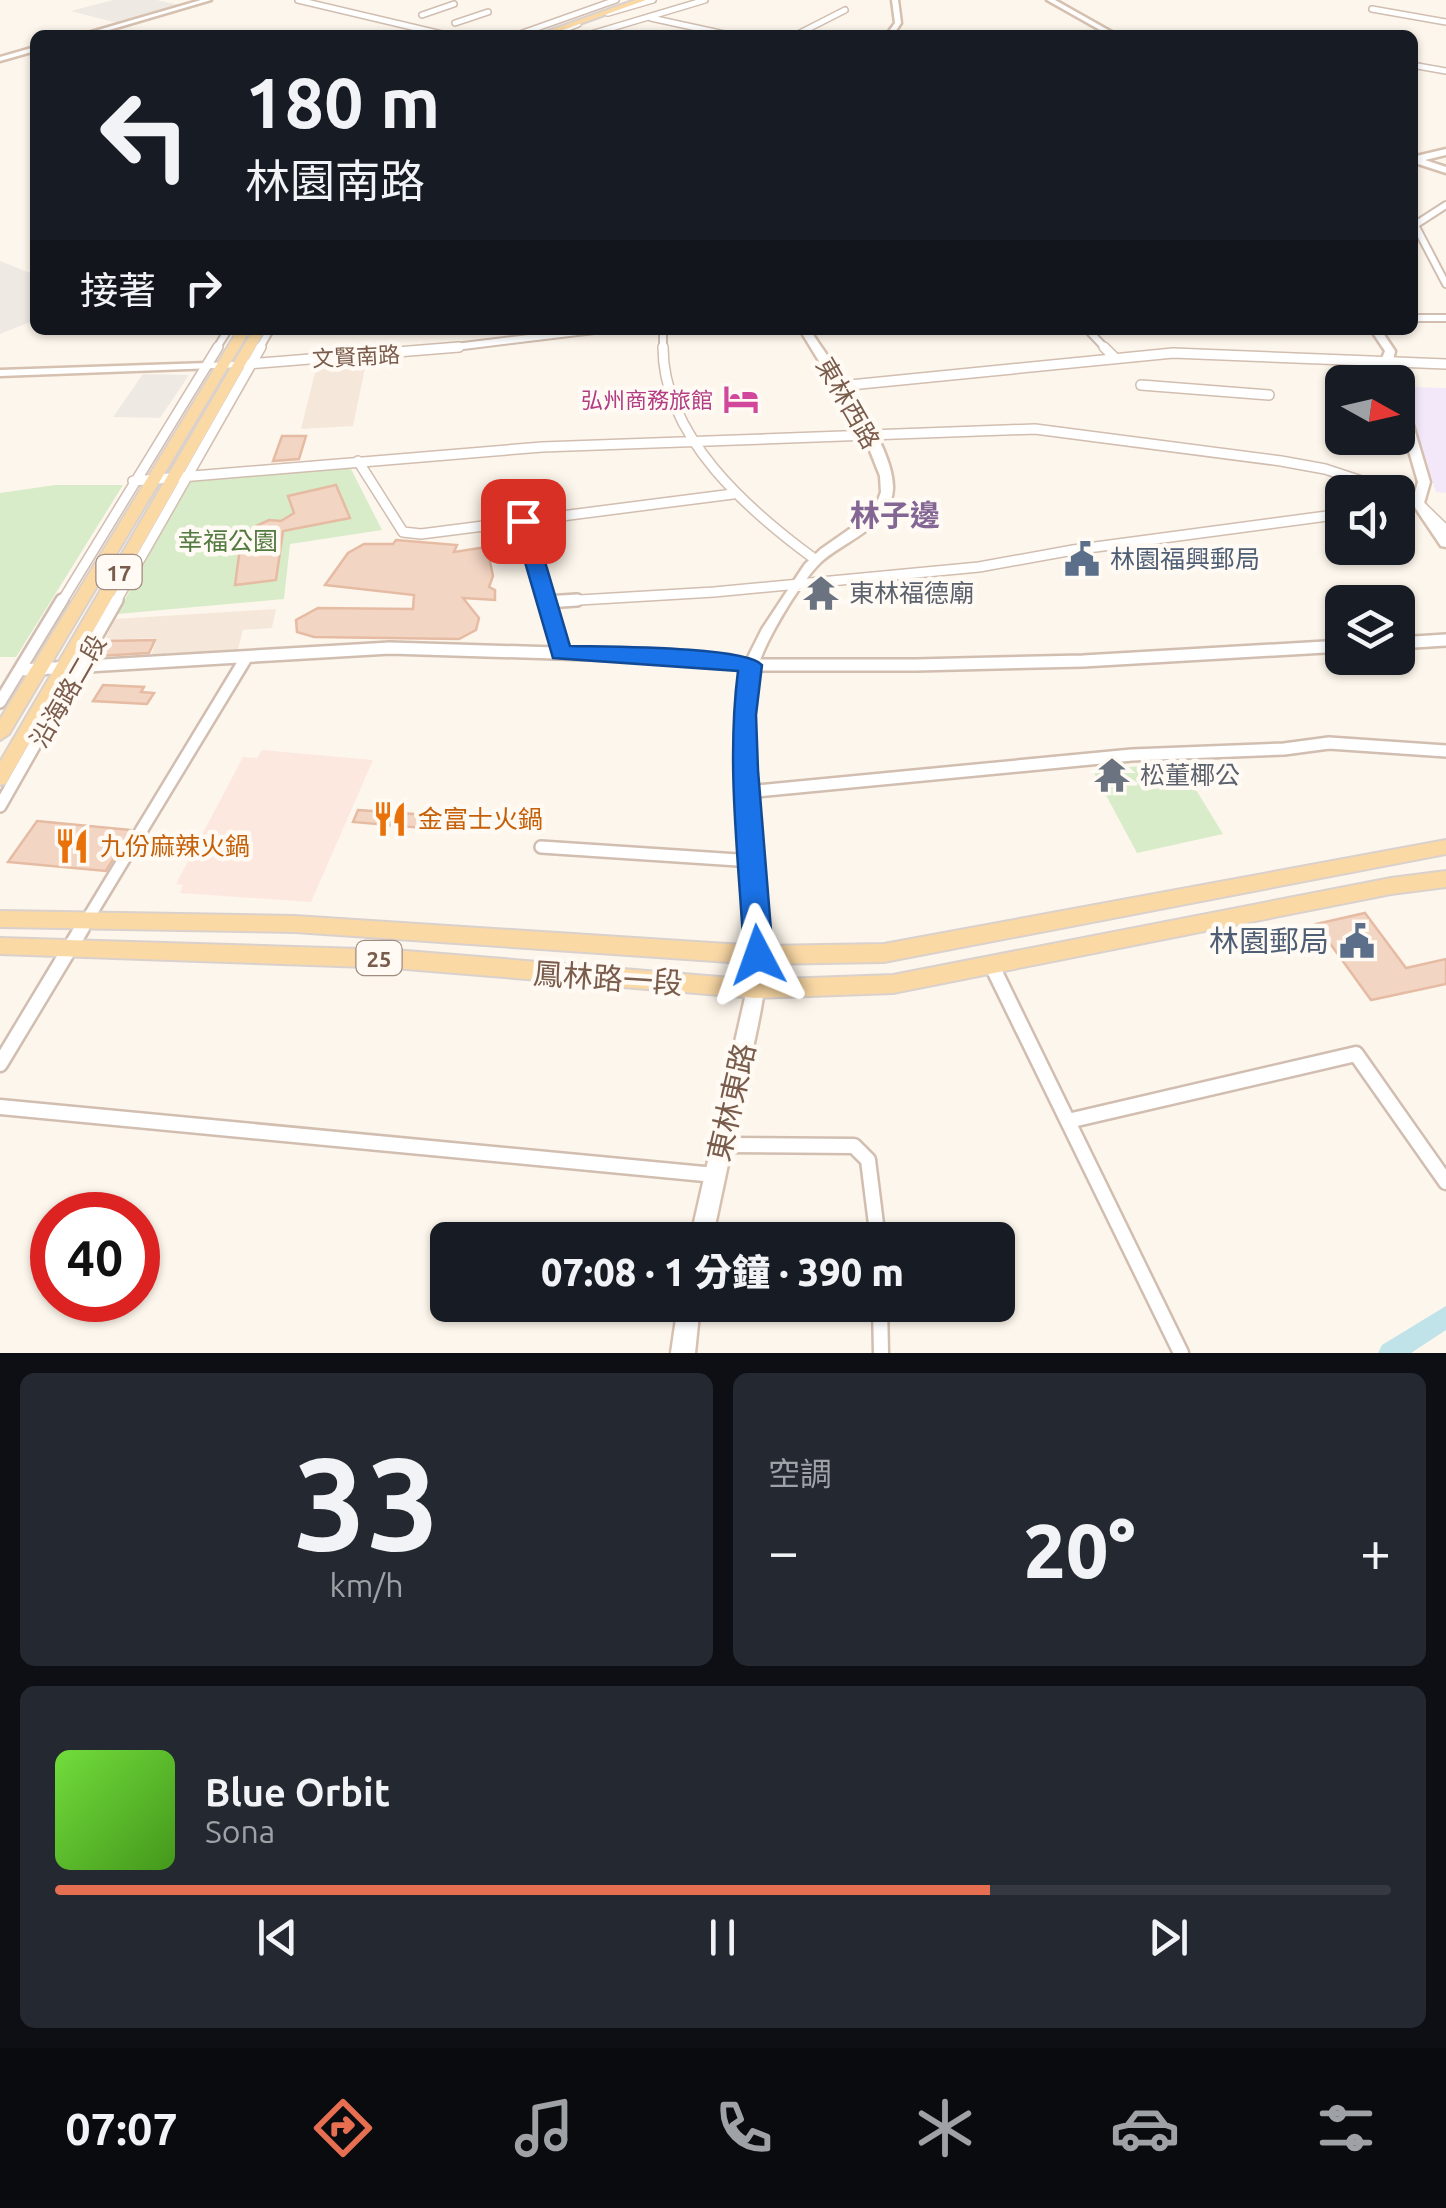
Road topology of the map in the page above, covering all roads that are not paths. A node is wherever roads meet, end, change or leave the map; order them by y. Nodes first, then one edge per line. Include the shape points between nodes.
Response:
1 (208, 0) edge
2 (298, 0) edge
3 (616, 0) edge
4 (628, 0) edge
5 (642, 0) edge
6 (652, 0) edge
7 (705, 0) edge
8 (895, 0) edge
9 (1050, 0) edge
10 (454, 4) dead end
11 (1372, 9) dead end
12 (845, 10) dead end
13 (488, 12) dead end
14 (422, 15) dead end
15 (647, 18) junction
16 (1446, 22) edge
17 (455, 23) dead end
18 (102, 30) edge
19 (425, 30) edge
20 (531, 30) edge
21 (544, 30) edge
22 (555, 30) edge
23 (566, 30) edge
24 (605, 30) edge
25 (705, 30) edge
26 (806, 30) edge
27 (893, 30) edge
28 (1105, 30) edge
29 (30, 50) edge
30 (0, 59) edge
31 (1418, 66) edge
32 (1446, 71) edge
33 (1446, 152) edge
34 (1418, 159) edge
35 (1418, 161) edge
36 (1446, 170) edge
37 (1446, 205) edge
38 (1418, 222) edge
39 (1418, 233) edge
40 (1432, 260) junction
41 (1446, 261) edge
42 (1446, 284) edge
43 (1418, 318) edge
44 (1446, 318) edge
45 (228, 335) edge
46 (242, 335) edge
47 (255, 335) edge
48 (264, 335) edge
49 (555, 335) edge
50 (663, 335) edge
51 (808, 335) edge
52 (1093, 335) edge
53 (1379, 335) edge
54 (1114, 357) junction
55 (1387, 361) junction
56 (1446, 364) edge
57 (228, 365) junction
58 (1388, 365) edge
59 (0, 372) edge
60 (1141, 384) dead end
61 (840, 386) junction
62 (1269, 395) dead end
63 (871, 436) junction
64 (700, 443) junction
65 (1415, 452) edge
66 (358, 461) junction
67 (182, 475) junction
68 (1346, 475) edge
69 (154, 478) junction
70 (134, 481) junction
71 (733, 494) junction
72 (1415, 502) edge
73 (1415, 503) edge
74 (1418, 503) junction
75 (1325, 516) edge
76 (523, 521) junction
77 (1446, 530) edge
78 (1446, 543) edge
79 (816, 560) junction
80 (799, 582) junction
81 (546, 602) junction
82 (1446, 640) edge
83 (1415, 642) edge
84 (1325, 647) edge
85 (561, 653) junction
86 (246, 658) junction
87 (750, 665) junction
88 (73, 669) junction
89 (20, 670) junction
90 (41, 670) junction
91 (0, 702) edge
92 (0, 734) edge
93 (1446, 751) edge
94 (0, 778) edge
95 (747, 792) junction
96 (0, 806) edge
97 (541, 846) dead end
98 (1446, 847) edge
99 (753, 861) junction
100 (1446, 879) edge
101 (0, 919) edge
102 (90, 919) junction
103 (0, 946) edge
104 (72, 946) junction
105 (758, 955) junction
106 (992, 966) junction
107 (756, 990) junction
108 (0, 1064) edge
109 (0, 1107) edge
110 (1068, 1121) junction
111 (721, 1144) junction
112 (714, 1175) junction
113 (1446, 1182) edge
114 (705, 1222) edge
115 (876, 1222) edge
116 (687, 1322) edge
117 (880, 1322) edge
118 (682, 1353) edge
119 (880, 1353) edge
120 (1181, 1353) edge

1 - 18 street
2 - 19 street
3 - 20 street
4 - 21 main road
5 - 22 main road
6 - 23 street
7 - 15 street
8 - 27 street
9 - 28 street
10 - 14 street
11 - 16 street
12 - 26 street
13 - 17 street
15 - 24 street
15 - 25 street
29 - 30 street
31 - 32 street
33 - 34 street
35 - 36 street
37 - 38 street
39 - 40 street
40 - 41 street
40 - 42 street
43 - 44 street
45 - 57 street
46 - 57 main road, 17
47 - 57 main road, 17
48 - 57 street
49 - 57 street, 文賢南路 via 407,354
50 - 64 street via 666,383
51 - 61 street, 東林西路
52 - 54 street
53 - 55 street via 1390,351
54 - 55 street
54 - 61 street
55 - 56 street
55 - 58 street
57 - 59 street, 文賢南路
57 - 67 main road, 沿海路二段 / 17
57 - 69 main road, 沿海路二段 / 17
57 - 70 street, 沿海路二段
60 - 62 street
61 - 63 street, 東林西路
63 - 64 street
63 - 68 street via 1056,430
63 - 79 street, 東林西路 via 888,492 862,527
64 - 66 street
64 - 71 street
65 - 74 street via 1424,482
66 - 67 street
66 - 76 street via 403,532
67 - 69 street
67 - 88 main road, 沿海路二段 / 17
69 - 70 street
69 - 90 main road, 沿海路二段 / 17
70 - 89 street, 沿海路二段
71 - 76 street
71 - 79 street
72 - 74 street
73 - 74 street
74 - 77 street
74 - 78 street
75 - 80 street via 979,567
76 - 81 street
79 - 80 street, 東林西路
80 - 81 street
80 - 87 street, 東林西路
81 - 85 street
82 - 83 street
84 - 87 street via 1082,661
85 - 86 street via 390,648
85 - 87 street
86 - 88 street
86 - 102 street
87 - 95 street, 東林東路
88 - 90 street
88 - 94 main road, 沿海路二段 / 17
88 - 96 street, 沿海路二段
89 - 90 street
89 - 91 street, 沿海路二段
90 - 92 main road, 沿海路二段 / 17
93 - 95 street via 1329,743
95 - 99 street, 東林東路
97 - 99 street
98 - 105 main road, 鳳林路一段 / 25 via 884,953
99 - 105 street, 東林東路
100 - 106 main road, 鳳林路一段 / 25
101 - 102 main road, 鳳林路一段 / 25
102 - 104 street
102 - 105 main road, 鳳林路一段 / 25 via 295,924
103 - 104 main road, 鳳林路一段 / 25
104 - 107 main road, 鳳林路一段 / 25 via 394,959
104 - 108 street
105 - 107 street, 東林東路
106 - 107 main road, 鳳林路一段 / 25 via 893,984
106 - 110 street
107 - 111 street, 東林東路
109 - 112 street
110 - 113 street via 1356,1054
110 - 120 street
111 - 112 street, 東林東路
111 - 115 street via 854,1146 868,1160
112 - 114 street, 東林東路
116 - 118 street
117 - 119 street

